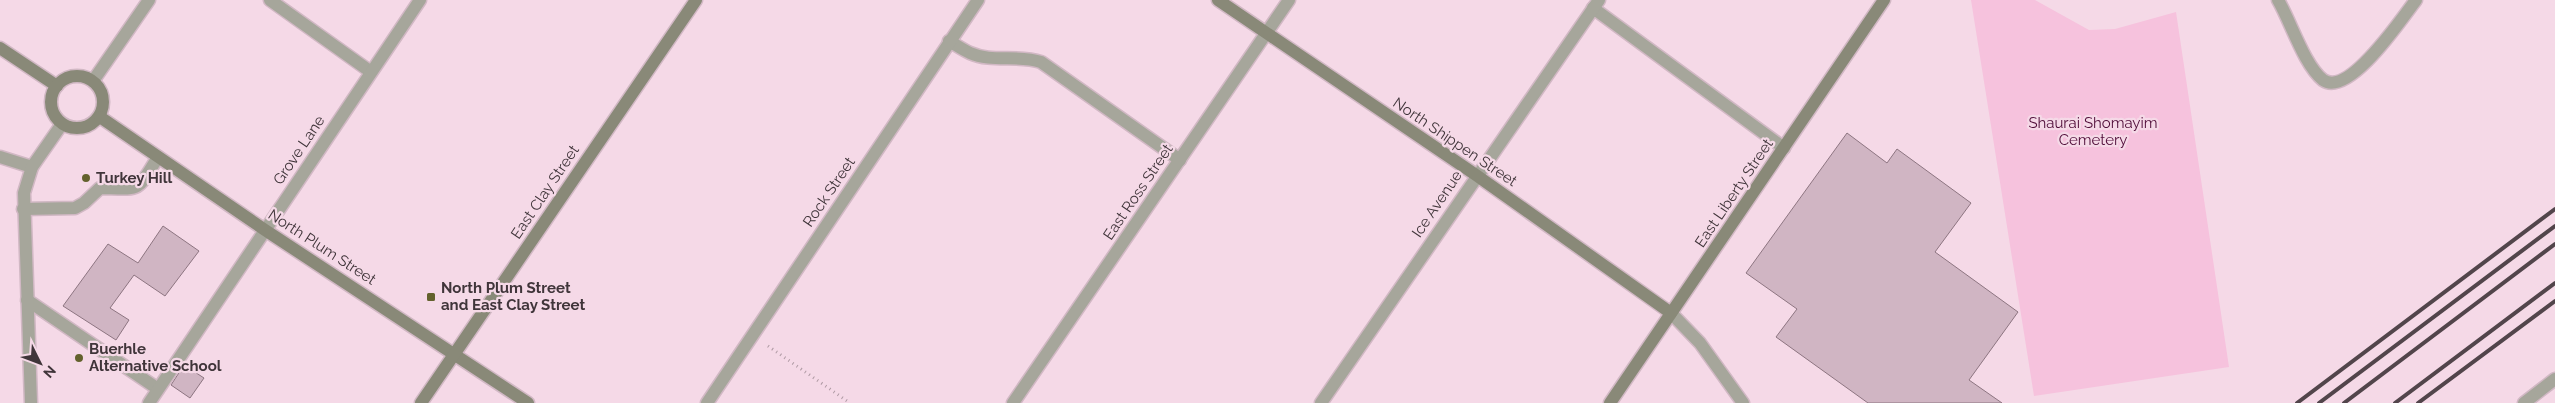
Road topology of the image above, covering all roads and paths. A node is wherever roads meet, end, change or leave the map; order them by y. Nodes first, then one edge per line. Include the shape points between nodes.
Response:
1 (149, 0) edge
2 (270, 0) edge
3 (420, 0) edge
4 (696, 0) edge
5 (978, 0) edge
6 (1218, 0) edge
7 (1289, 0) edge
8 (1884, 0) edge
9 (2278, 0) edge
10 (2416, 0) edge
11 (1596, 4) edge
12 (1266, 33) junction
13 (950, 41) junction
14 (0, 48) edge
15 (371, 72) junction
16 (93, 81) junction
17 (57, 86) junction
18 (100, 117) junction
19 (62, 124) junction
20 (1784, 148) junction
21 (0, 157) edge
22 (158, 157) junction
23 (1180, 160) junction
24 (32, 167) junction
25 (1476, 175) junction
26 (24, 209) junction
27 (265, 230) junction
28 (27, 300) junction
29 (1672, 313) junction
30 (752, 336) junction
31 (455, 353) junction
32 (2555, 380) edge
33 (154, 395) edge
34 (31, 403) edge
35 (421, 403) edge
36 (528, 403) edge
37 (707, 403) edge
38 (850, 403) edge
39 (1013, 403) edge
40 (1321, 403) edge
41 (1610, 403) edge
42 (1743, 403) edge
43 (2524, 403) edge

1 - 16 street
2 - 15 street
3 - 15 street, Grove Lane
4 - 31 street, East Clay Street
5 - 13 street, Rock Street
6 - 12 street, North Shippen Street
7 - 12 street, East Ross Street
8 - 20 street, East Liberty Street
9 - 10 street via 2314,68 2324,80 2332,83 2344,80 2360,69
11 - 20 street
11 - 25 street, Ice Avenue
12 - 23 street, East Ross Street
12 - 25 street, North Shippen Street
13 - 23 street via 971,54 1041,62
13 - 30 street, Rock Street
14 - 17 street
15 - 27 street, Grove Lane
16 - 17 street via 78,76 63,80
16 - 18 street via 104,102
17 - 19 street via 52,110
18 - 19 street via 78,129
18 - 22 street, North Plum Street
19 - 24 street
20 - 29 street, East Liberty Street
21 - 24 street
22 - 26 street via 142,184 134,189 100,188 75,208
22 - 27 street, North Plum Street
23 - 39 street, East Ross Street
24 - 26 street via 24,193
25 - 29 street, North Shippen Street
25 - 40 street, Ice Avenue
26 - 28 street
27 - 31 street, North Plum Street
27 - 33 street, Grove Lane
28 - 33 street
28 - 34 street
29 - 41 street, East Liberty Street
29 - 42 street via 1700,343
30 - 37 street, Rock Street
30 - 38 path
31 - 35 street, East Clay Street
31 - 36 street, North Plum Street
32 - 43 street

